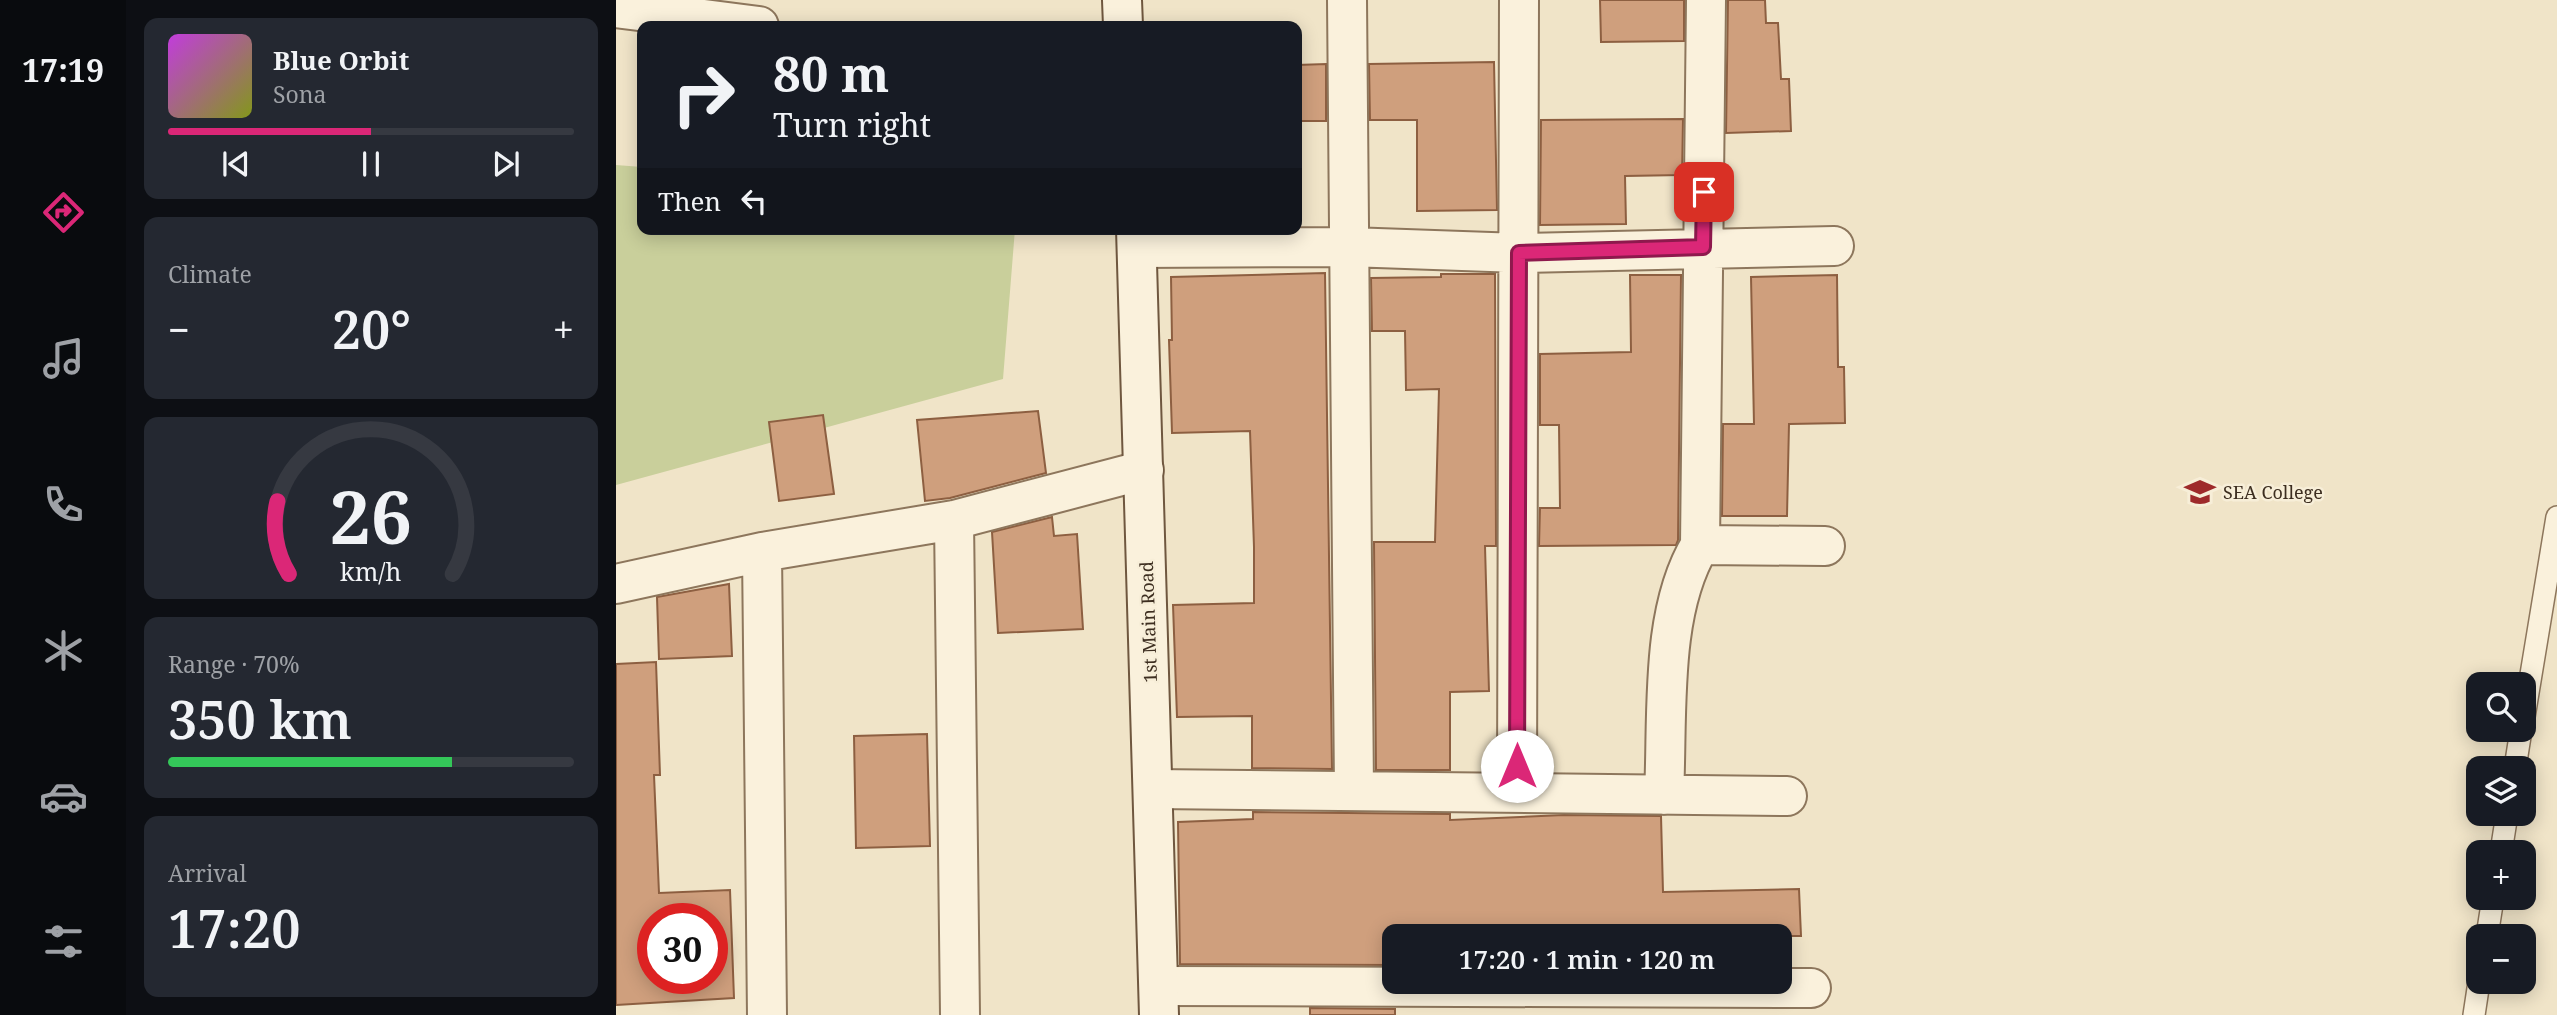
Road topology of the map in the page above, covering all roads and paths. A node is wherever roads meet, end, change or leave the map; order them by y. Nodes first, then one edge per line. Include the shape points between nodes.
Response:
1 (1122, 0) edge
2 (1347, 0) edge
3 (1519, 0) edge
4 (1706, 0) edge
5 (616, 8) edge
6 (719, 21) edge
7 (1124, 21) edge
8 (1137, 239) edge
9 (1834, 246) dead end
10 (1349, 247) junction
11 (1703, 247) junction
12 (1519, 253) junction
13 (1144, 470) junction
14 (2557, 517) edge
15 (954, 520) junction
16 (1700, 545) junction
17 (1825, 546) dead end
18 (762, 552) junction
19 (616, 584) edge
20 (2531, 672) edge
21 (1153, 789) junction
22 (1354, 791) junction
23 (1517, 793) junction
24 (1664, 795) junction
25 (1787, 796) dead end
26 (1811, 988) dead end
27 (2477, 994) edge
28 (1159, 1000) edge
29 (767, 1015) edge
30 (960, 1015) edge
31 (2474, 1015) edge

1 - 7 street
2 - 10 street
3 - 12 street
4 - 11 street
5 - 6 street
8 - 10 street
8 - 13 street, 1st Main Road
9 - 11 street
10 - 12 street
10 - 22 street
11 - 12 street
11 - 16 street
12 - 23 street
13 - 15 street
13 - 21 street, 1st Main Road
14 - 20 lane
15 - 18 street
15 - 30 street
16 - 17 street
16 - 24 street via 1685,570 1671,642
18 - 19 street
18 - 29 street
21 - 22 street
21 - 28 street, 1st Main Road
22 - 23 street
23 - 24 street
24 - 25 street
26 - 28 street
27 - 31 lane

